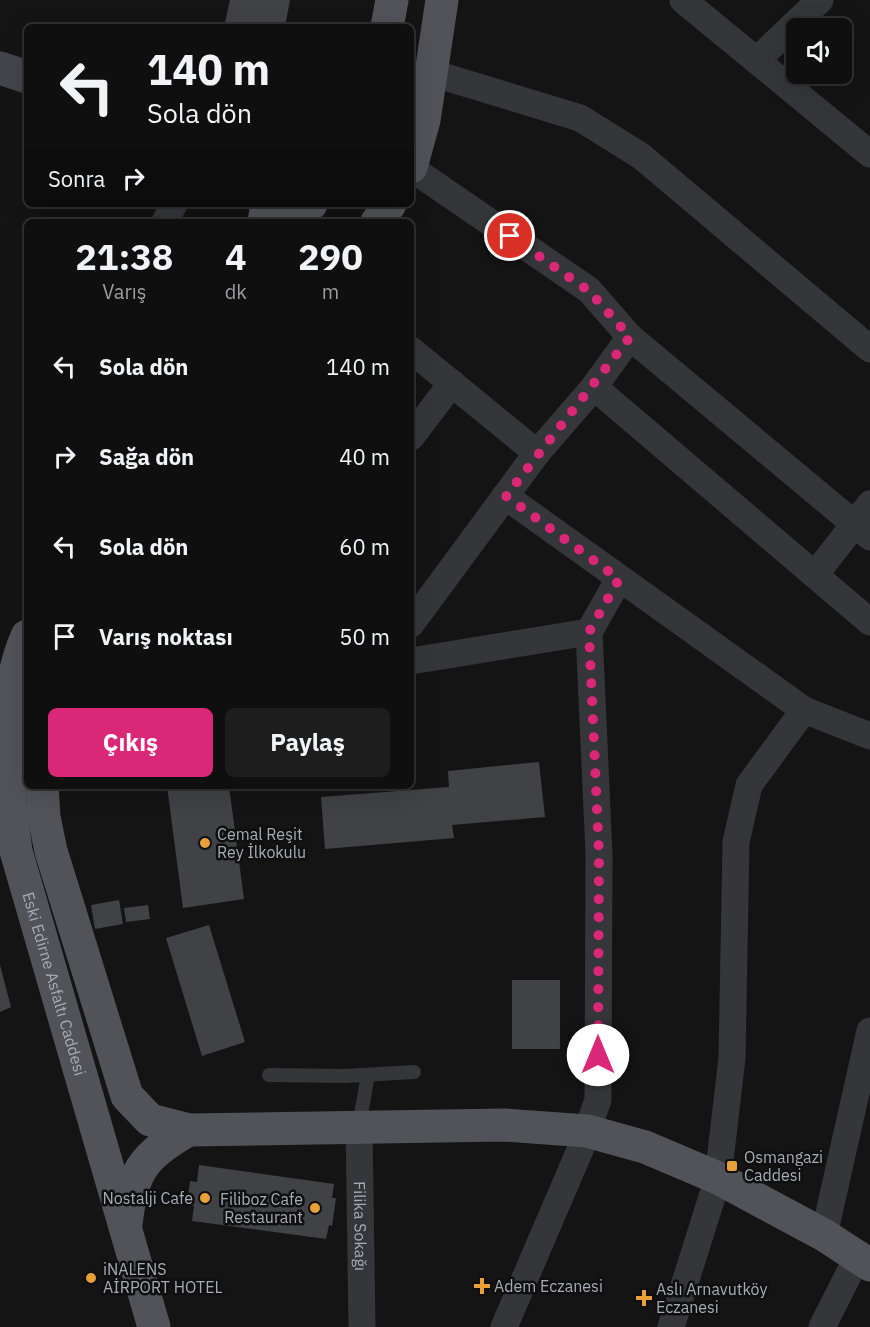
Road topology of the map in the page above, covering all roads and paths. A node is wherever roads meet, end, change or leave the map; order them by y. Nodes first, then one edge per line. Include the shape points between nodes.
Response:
1 (392, 0) edge
2 (442, 0) edge
3 (683, 0) edge
4 (820, 0) edge
5 (388, 24) edge
6 (756, 60) junction
7 (432, 73) junction
8 (870, 154) edge
9 (414, 156) edge
10 (414, 169) edge
11 (308, 207) edge
12 (294, 219) edge
13 (630, 337) junction
14 (870, 349) edge
15 (414, 352) edge
16 (452, 383) junction
17 (594, 387) junction
18 (414, 433) edge
19 (537, 453) junction
20 (506, 496) junction
21 (865, 522) edge
22 (814, 575) junction
23 (619, 579) junction
24 (414, 620) edge
25 (870, 622) edge
26 (589, 632) junction
27 (24, 642) edge
28 (414, 661) edge
29 (804, 710) junction
30 (870, 736) edge
31 (42, 789) edge
32 (5, 815) edge
33 (8, 851) edge
34 (870, 1031) edge
35 (414, 1072) dead end
36 (270, 1075) dead end
37 (368, 1075) junction
38 (359, 1126) junction
39 (189, 1130) junction
40 (587, 1131) junction
41 (718, 1178) junction
42 (126, 1224) junction
43 (824, 1236) junction
44 (864, 1261) edge
45 (154, 1327) edge
46 (362, 1327) edge
47 (504, 1327) edge
48 (671, 1327) edge
49 (822, 1327) edge

1 - 5 main road
2 - 7 main road
3 - 6 street
4 - 6 street
6 - 8 street
7 - 9 main road
7 - 14 street via 580,118 641,156
10 - 13 street via 589,291
11 - 12 main road
13 - 17 street
13 - 21 street
15 - 16 street
16 - 18 street
16 - 19 street
17 - 19 street
17 - 22 street
19 - 20 street
20 - 23 street
20 - 24 street
21 - 22 street
22 - 25 street
23 - 26 street
23 - 29 street
26 - 28 street
26 - 40 street via 599,854 598,1100
27 - 32 main road, Eski Edirne Asfaltı Caddesi via 9,688
29 - 30 street
29 - 41 street via 748,785 736,842 732,1058
31 - 39 main road, Eski Edirne Asfaltı Caddesi via 51,851 128,1096 150,1120
32 - 33 main road, Eski Edirne Asfaltı Caddesi
33 - 42 main road, Eski Edirne Asfaltı Caddesi
34 - 43 street
35 - 37 lane
36 - 37 lane
37 - 38 lane
38 - 39 main road
38 - 40 main road via 505,1125
38 - 46 street, Filika Sokağı
39 - 42 main road via 160,1146 141,1168 129,1193
40 - 41 main road via 645,1147
40 - 47 street
41 - 43 main road
41 - 48 street
42 - 45 main road, Eski Edirne Asfaltı Caddesi
43 - 44 main road
44 - 49 street

